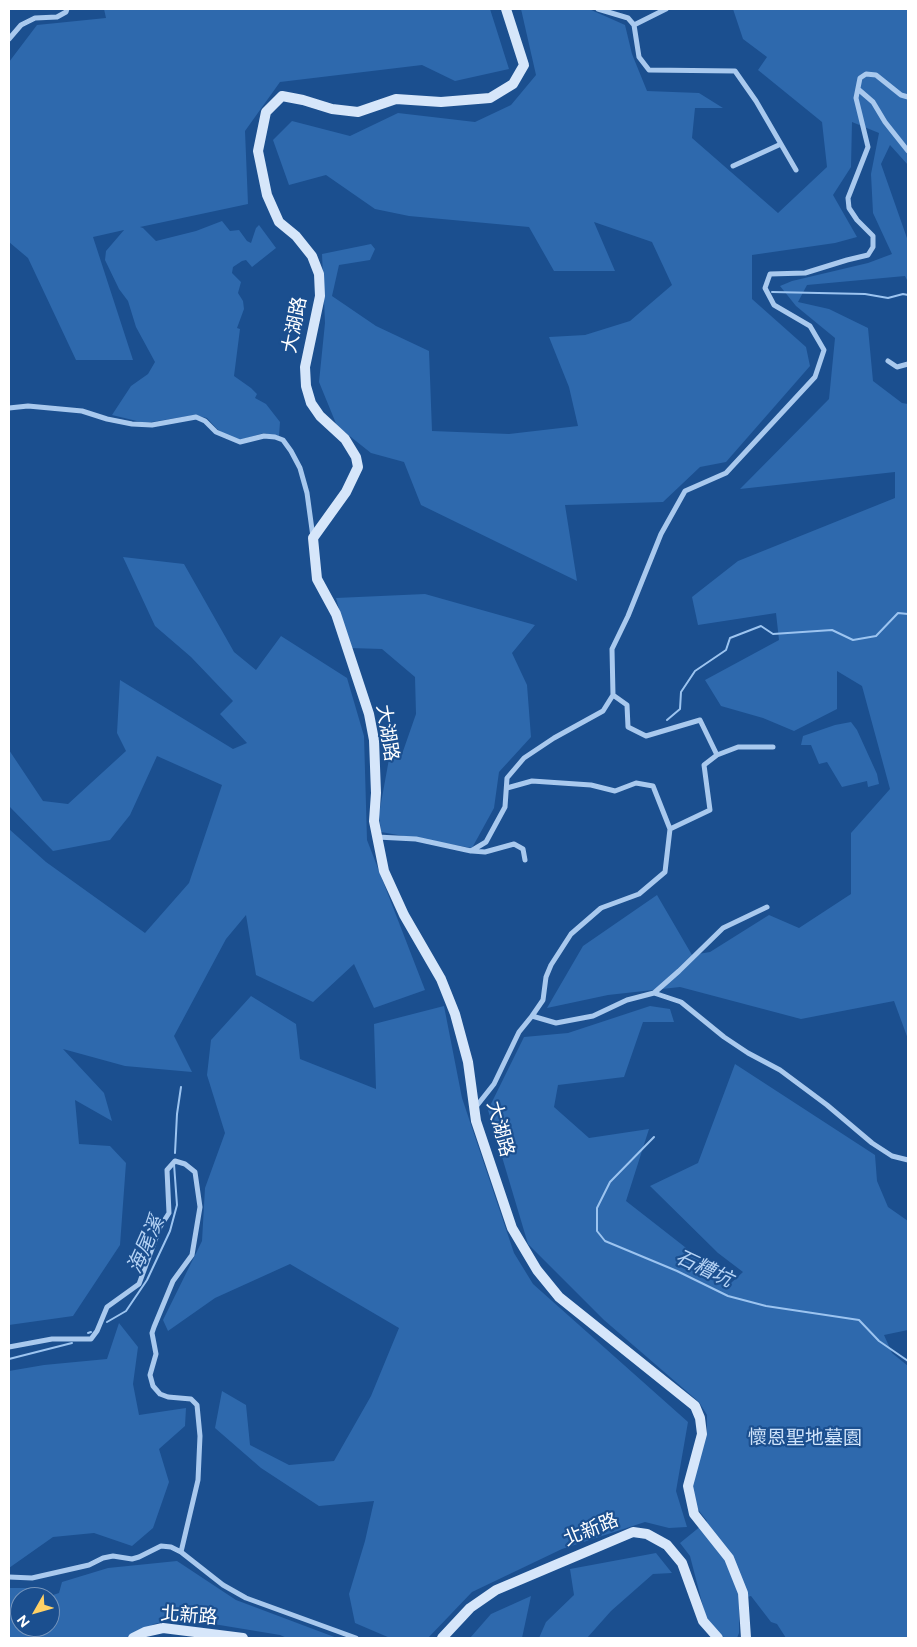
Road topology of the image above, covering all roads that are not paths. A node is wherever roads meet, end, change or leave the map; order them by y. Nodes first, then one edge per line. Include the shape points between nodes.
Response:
1 (67, 9) edge
2 (506, 9) edge
3 (598, 9) edge
4 (666, 9) edge
5 (634, 25) junction
6 (9, 39) edge
7 (858, 88) junction
8 (908, 97) edge
9 (781, 144) junction
10 (908, 150) edge
11 (734, 166) dead end
12 (796, 170) dead end
13 (888, 361) dead end
14 (908, 364) edge
15 (9, 408) edge
16 (313, 538) junction
17 (613, 695) junction
18 (773, 747) dead end
19 (717, 755) junction
20 (507, 788) junction
21 (670, 829) junction
22 (376, 837) junction
23 (471, 851) junction
24 (525, 860) dead end
25 (767, 907) dead end
26 (654, 993) junction
27 (532, 1016) junction
28 (475, 1109) junction
29 (908, 1160) edge
30 (9, 1347) edge
31 (181, 1552) junction
32 (9, 1577) edge
33 (133, 1638) edge
34 (243, 1638) edge
35 (356, 1638) edge
36 (442, 1638) edge
37 (718, 1638) edge
38 (746, 1638) edge

1 - 6 street via 57,17 35,18 21,25
2 - 16 street, 大湖路 via 524,65 513,84 490,98 442,102 396,99 358,112 282,96 266,112 258,151 268,195 280,222 312,256 320,274 320,296 305,367 306,386 311,403 345,439 356,456 358,468 346,492
3 - 5 street via 628,18
4 - 5 street
5 - 9 street via 639,57 649,70 735,71
7 - 8 street via 860,78 866,74 876,75
7 - 10 street via 873,102
7 - 17 street via 856,98 868,147 848,203 857,220 873,236 873,247 868,255 805,273 770,274 765,288 774,305 810,326 824,350 815,377 726,473 685,491 661,534 612,649
9 - 11 street
9 - 12 street
13 - 14 street via 897,367
15 - 16 street via 28,406 82,410 107,419 152,425 196,417 216,432 240,442 264,436 283,440 300,468
16 - 22 street, 大湖路 via 317,579 336,614 369,714 374,740
17 - 19 street via 627,705 628,727 646,736 700,720
17 - 20 street via 603,711 524,758 507,778
18 - 19 street via 738,746
19 - 21 street via 704,765 710,810
20 - 21 street via 532,781 592,785 615,791 636,783 653,786
20 - 23 street via 505,807 486,842
21 - 27 street via 665,872 639,894 601,908 571,934 551,965 543,1000
22 - 23 street via 416,839
22 - 28 street, 大湖路 via 388,880 441,979 455,1014 468,1062
23 - 24 street via 485,852 514,844 523,849
25 - 26 street via 723,928
26 - 27 street via 627,1000 593,1016 556,1023
26 - 29 street via 681,1002 724,1037 780,1070 872,1143 892,1156
27 - 28 street via 519,1032 494,1084
28 - 38 street, 大湖路 via 476,1121 512,1228 537,1270 559,1297 695,1406 702,1434 688,1486 694,1514 729,1558 743,1593
30 - 31 street via 52,1339 91,1339 107,1307 139,1284 160,1227 169,1213 167,1170 175,1161 195,1172 200,1207 192,1255 173,1281 154,1327 156,1354 150,1375 160,1394 191,1399 197,1405 200,1436 198,1480
31 - 32 street via 171,1546 160,1546 132,1559 113,1556 32,1578
31 - 35 street via 223,1585 246,1598
33 - 34 street, 北新路 via 163,1628
36 - 37 street, 北新路 via 470,1608 496,1590 633,1532 647,1534 667,1545 682,1562 703,1621

